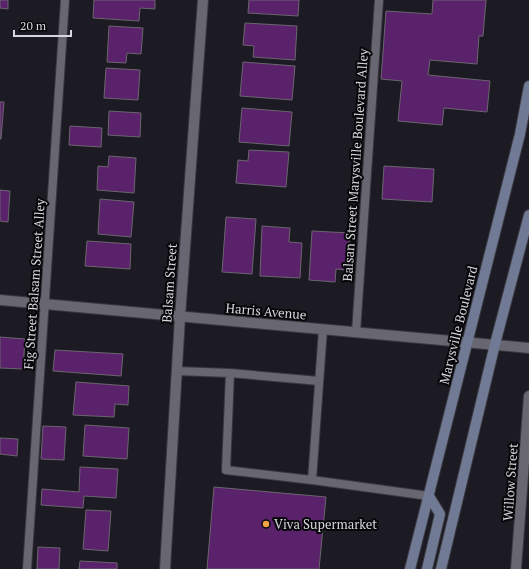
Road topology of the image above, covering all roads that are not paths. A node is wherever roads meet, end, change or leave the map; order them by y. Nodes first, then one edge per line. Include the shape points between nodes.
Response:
1 (65, 0) edge
2 (203, 0) edge
3 (379, 0) edge
4 (529, 86) edge
5 (529, 216) edge
6 (0, 300) edge
7 (45, 304) junction
8 (180, 317) junction
9 (323, 329) junction
10 (356, 332) junction
11 (467, 341) junction
12 (496, 344) junction
13 (529, 348) edge
14 (176, 371) junction
15 (230, 373) junction
16 (319, 381) junction
17 (529, 396) edge
18 (312, 480) junction
19 (429, 496) junction
20 (27, 569) edge
21 (165, 569) edge
22 (410, 569) edge
23 (427, 569) edge
24 (441, 569) edge
25 (516, 569) edge

1 - 7 lane, Fig Street Balsam Street Alley
2 - 8 street, Balsam Street
3 - 10 lane, Balsan Street Marysville Boulevard Alley
4 - 11 main road, Marysville Boulevard via 520,134
5 - 12 main road
6 - 7 street, Harris Avenue
7 - 8 street, Harris Avenue
7 - 20 lane, Fig Street Balsam Street Alley
8 - 9 street, Harris Avenue
8 - 14 street, Balsam Street
9 - 10 street, Harris Avenue
9 - 16 lane
10 - 11 street, Harris Avenue
11 - 12 street, Harris Avenue
11 - 19 main road, Marysville Boulevard
12 - 13 street, Harris Avenue
12 - 24 main road
14 - 15 lane
14 - 21 street, Balsam Street
15 - 16 lane
15 - 18 lane via 226,470
16 - 18 lane
17 - 25 street, Willow Street
18 - 19 lane
19 - 22 main road, Marysville Boulevard
19 - 23 main road via 440,514

